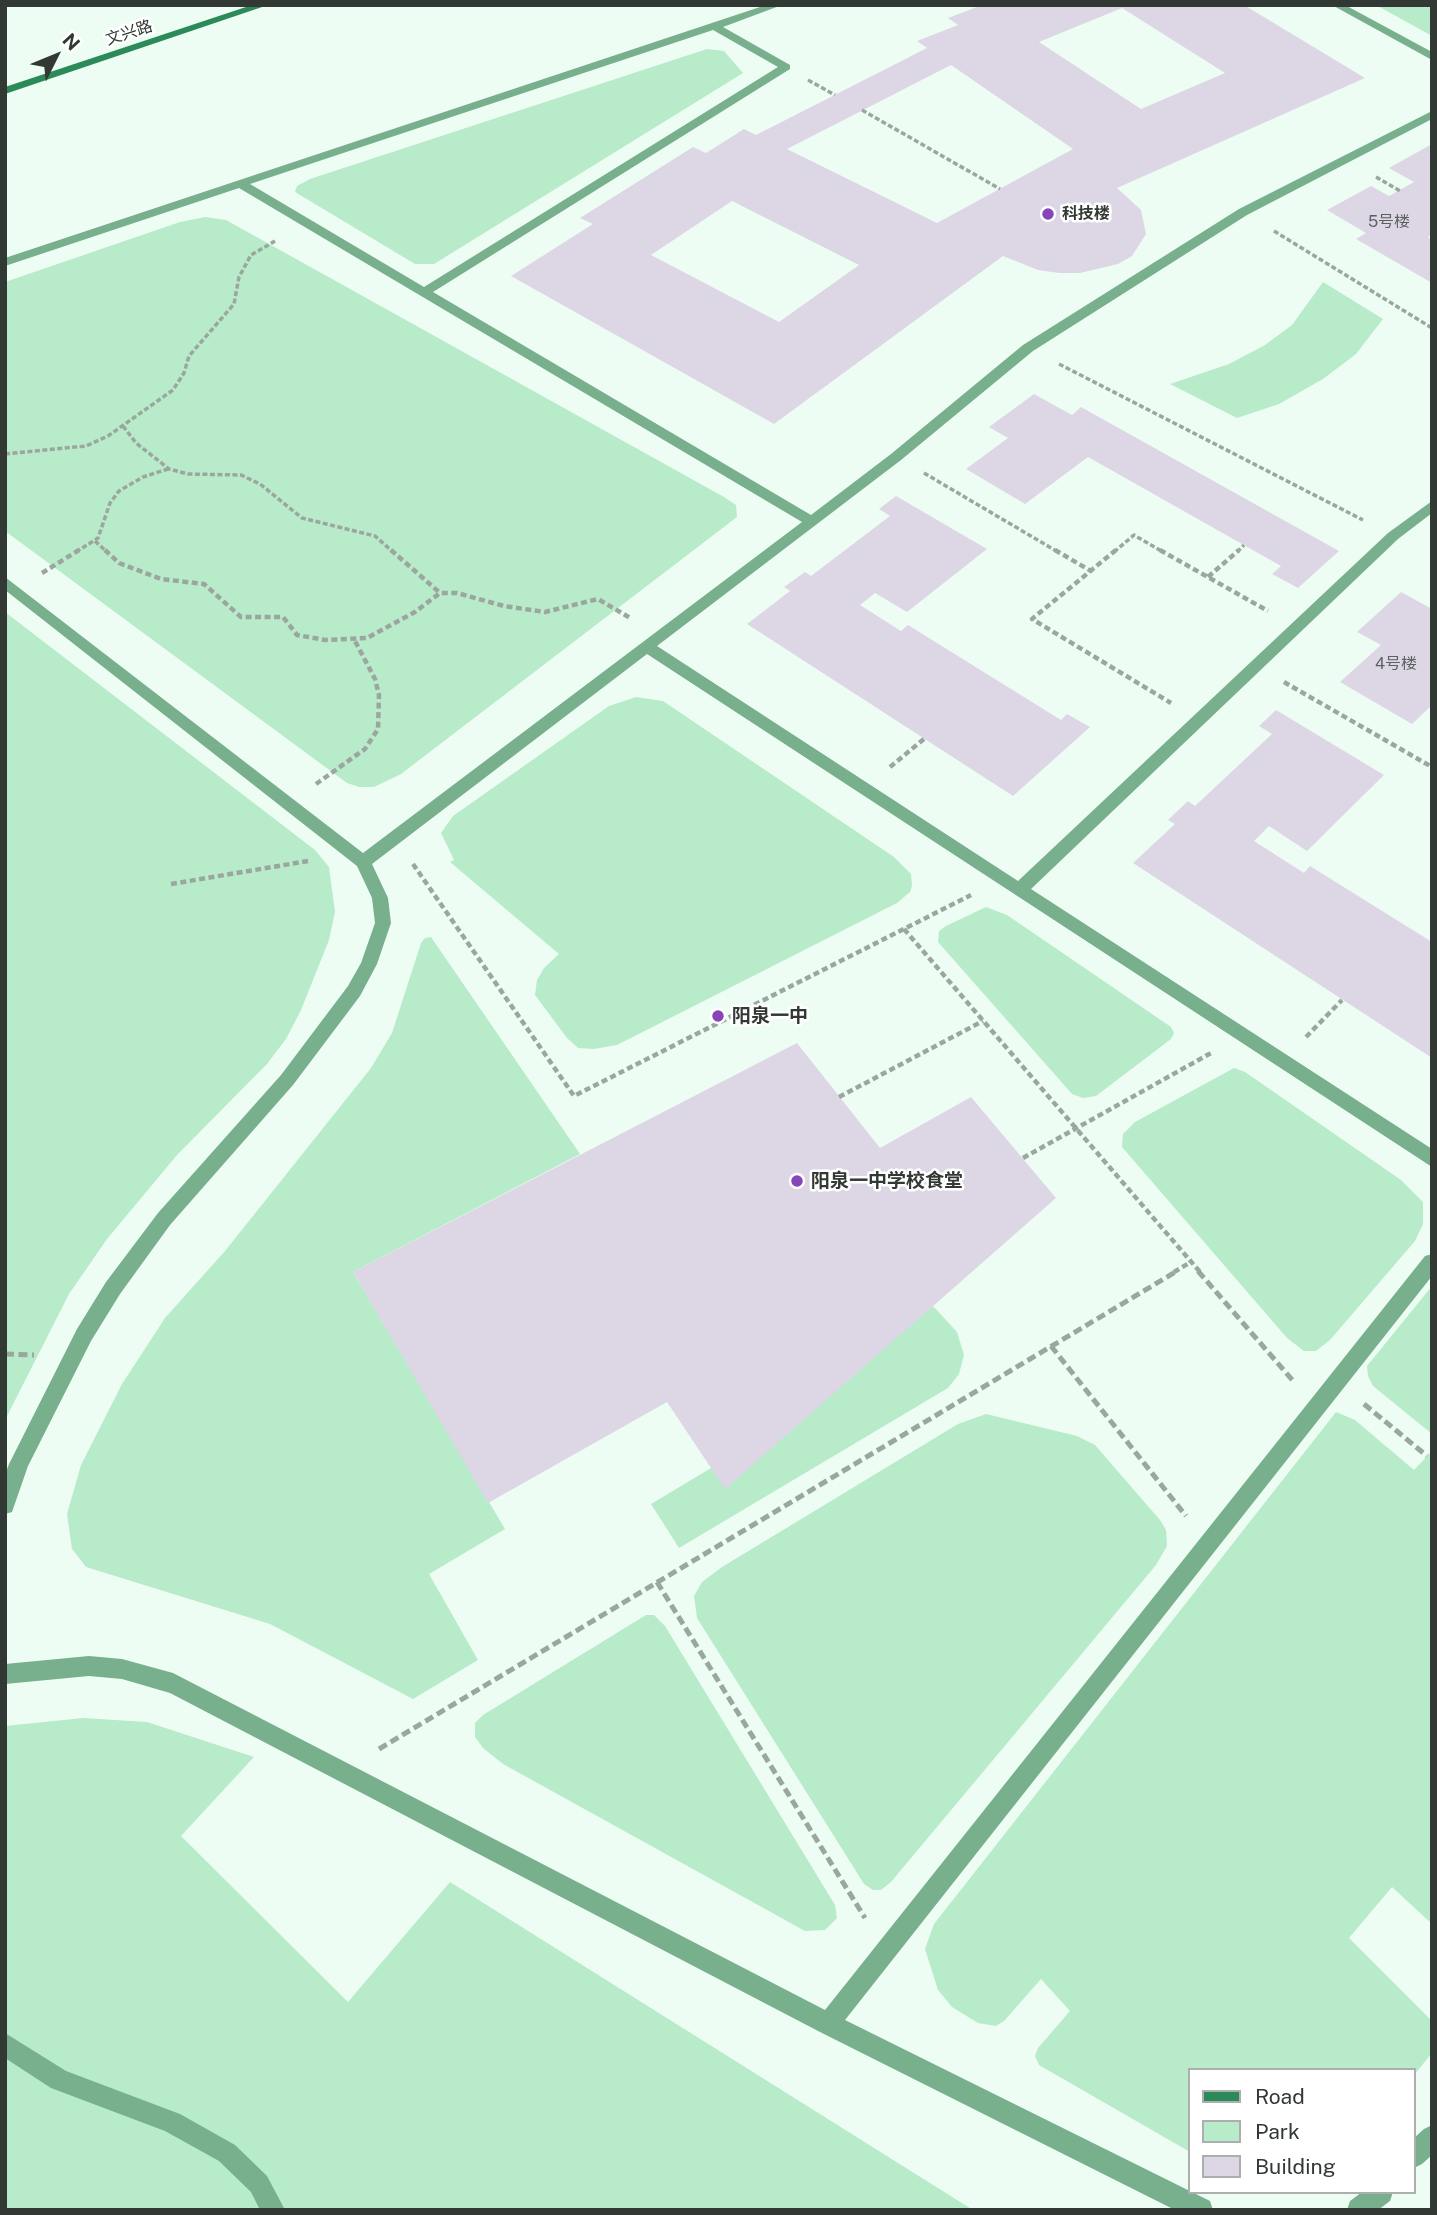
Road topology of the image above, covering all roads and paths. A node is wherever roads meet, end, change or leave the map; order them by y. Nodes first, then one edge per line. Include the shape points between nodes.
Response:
1 (263, 5) edge
2 (777, 5) edge
3 (1337, 5) edge
4 (714, 26) junction
5 (1432, 57) edge
6 (5, 91) edge
7 (862, 110) dead end
8 (1432, 114) edge
9 (241, 184) junction
10 (1000, 189) dead end
11 (1243, 212) junction
12 (312, 226) junction
13 (5, 262) edge
14 (424, 292) junction
15 (1432, 328) edge
16 (1028, 348) junction
17 (123, 426) junction
18 (5, 454) edge
19 (896, 457) junction
20 (169, 469) junction
21 (1432, 506) edge
22 (811, 521) junction
23 (1393, 536) junction
24 (95, 541) junction
25 (1244, 545) dead end
26 (1091, 570) junction
27 (1207, 577) junction
28 (10, 586) edge
29 (440, 593) junction
30 (1296, 627) junction
31 (355, 641) junction
32 (653, 641) junction
33 (1256, 665) junction
34 (1199, 720) junction
35 (924, 739) dead end
36 (1432, 767) edge
37 (864, 789) junction
38 (289, 804) junction
39 (395, 838) junction
40 (358, 858) junction
41 (1003, 879) junction
42 (171, 884) dead end
43 (1019, 890) junction
44 (904, 929) junction
45 (1342, 1000) dead end
46 (983, 1021) junction
47 (1242, 1035) junction
48 (1283, 1062) junction
49 (839, 1097) dead end
50 (1076, 1129) junction
51 (1023, 1158) dead end
52 (1432, 1159) edge
53 (1191, 1262) junction
54 (1432, 1262) edge
55 (1051, 1346) junction
56 (1336, 1382) junction
57 (1316, 1408) junction
58 (1427, 1456) dead end
59 (5, 1505) edge
60 (1208, 1544) junction
61 (657, 1582) junction
62 (5, 1674) edge
63 (344, 1770) junction
64 (886, 1952) junction
65 (828, 2024) junction
66 (5, 2043) edge
67 (1432, 2137) edge
68 (1416, 2154) edge
69 (1379, 2194) edge
70 (273, 2210) edge
71 (1202, 2210) edge
72 (1359, 2210) edge

1 - 6 main road, 文兴路
2 - 4 street
3 - 5 street
4 - 9 street
4 - 14 street via 786,67
7 - 10 path
8 - 11 street
9 - 12 street
9 - 13 street
11 - 15 path
11 - 16 street
12 - 14 street
12 - 17 path via 251,256 239,277 234,304 189,356 173,390
14 - 22 street
16 - 19 street
16 - 23 path
17 - 18 path via 86,446
17 - 20 path via 136,443
19 - 22 street
19 - 26 path
20 - 24 path via 134,481 113,497
20 - 29 path via 250,478 302,518 375,536
21 - 23 street
22 - 32 street
23 - 30 street
24 - 28 path
24 - 31 path via 119,563 141,572 204,584 241,617 283,617 297,635
25 - 27 path
26 - 27 path via 1134,535
26 - 34 path via 1031,619
27 - 30 path
28 - 38 street
29 - 31 path via 388,628
29 - 32 path via 545,612 598,599
30 - 33 street
31 - 38 path via 379,695 375,737
32 - 37 street
32 - 39 street
33 - 34 street
33 - 36 path
34 - 43 street
35 - 37 path
37 - 41 street
38 - 40 street
39 - 40 street
39 - 44 path via 575,1096
40 - 42 path
40 - 59 street via 380,898 383,923 369,964 287,1080 164,1219 113,1288 31,1440
41 - 43 street
41 - 44 path
43 - 47 street
44 - 46 path
45 - 48 path
46 - 49 path
46 - 50 path
47 - 48 street
47 - 50 path
48 - 52 street
50 - 51 path
50 - 53 path
53 - 55 path
53 - 57 path
54 - 56 street
55 - 60 path
55 - 61 path
56 - 57 street
56 - 58 path
57 - 60 street
60 - 64 street
61 - 63 path
61 - 64 path
62 - 63 street via 89,1666 149,1675
63 - 65 street
64 - 65 street
65 - 71 street
66 - 70 street via 60,2080 172,2122 227,2153 259,2184
67 - 68 street
69 - 72 street

